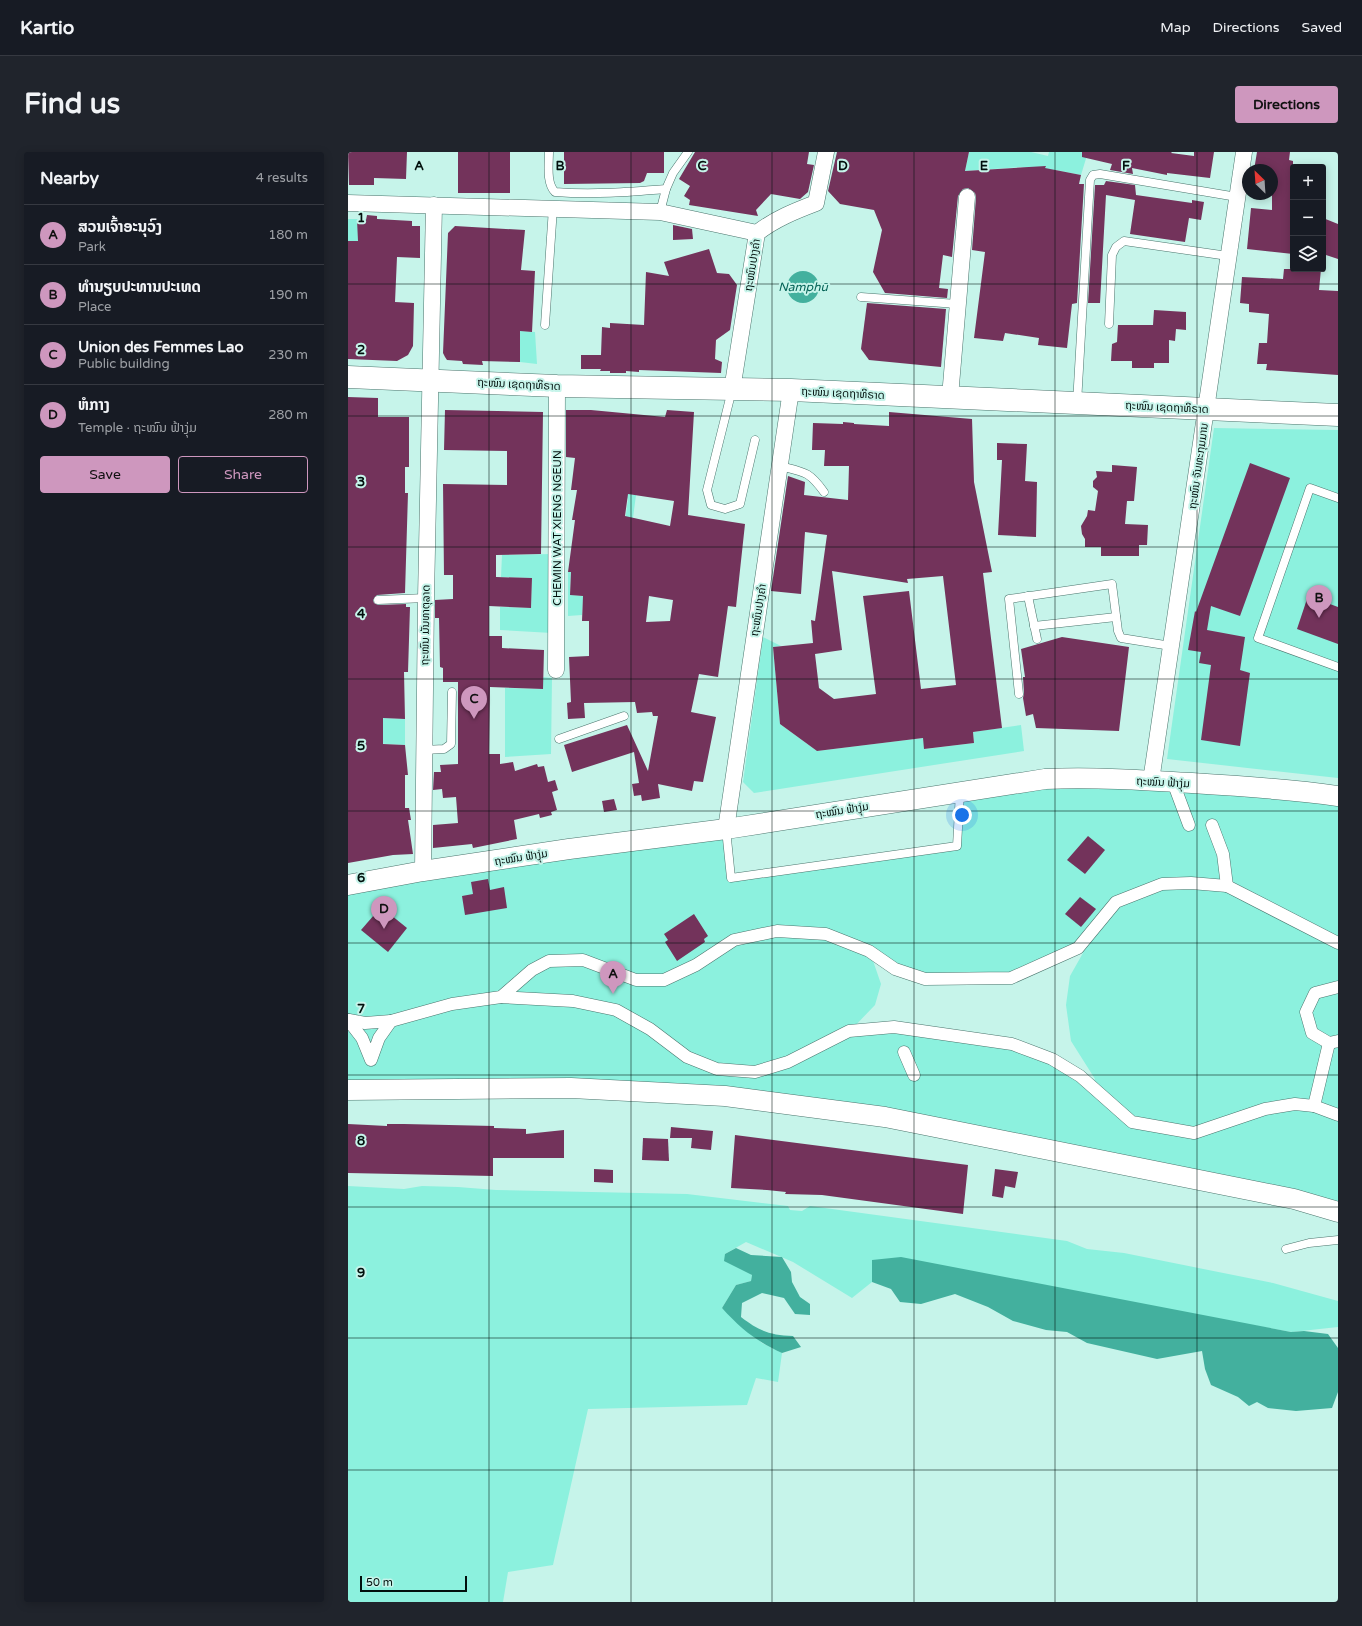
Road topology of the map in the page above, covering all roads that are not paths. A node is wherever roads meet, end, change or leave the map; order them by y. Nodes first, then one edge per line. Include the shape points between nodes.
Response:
1 (548, 152) edge
2 (688, 152) edge
3 (826, 152) edge
4 (1244, 152) edge
5 (666, 189) junction
6 (967, 197) dead end
7 (1237, 197) junction
8 (348, 203) edge
9 (434, 205) junction
10 (553, 208) junction
11 (660, 212) junction
12 (757, 233) junction
13 (1228, 256) junction
14 (861, 297) dead end
15 (957, 304) junction
16 (1108, 324) dead end
17 (545, 325) dead end
18 (348, 377) edge
19 (429, 380) junction
20 (557, 386) junction
21 (732, 390) junction
22 (791, 390) junction
23 (950, 397) junction
24 (1077, 403) junction
25 (1206, 409) junction
26 (1338, 415) edge
27 (755, 440) dead end
28 (780, 466) junction
29 (824, 492) dead end
30 (1338, 498) edge
31 (1028, 596) junction
32 (426, 598) junction
33 (378, 600) dead end
34 (1116, 617) junction
35 (1034, 626) junction
36 (1037, 640) dead end
37 (1171, 646) junction
38 (1338, 667) edge
39 (556, 670) dead end
40 (452, 692) dead end
41 (1019, 694) dead end
42 (624, 716) dead end
43 (559, 739) dead end
44 (424, 750) junction
45 (1151, 781) junction
46 (1173, 782) junction
47 (960, 791) junction
48 (1338, 796) edge
49 (1189, 825) dead end
50 (1212, 825) dead end
51 (726, 829) junction
52 (423, 871) junction
53 (348, 885) edge
54 (1227, 886) junction
55 (1338, 943) edge
56 (1338, 987) edge
57 (501, 997) junction
58 (348, 1020) edge
59 (391, 1022) junction
60 (1334, 1042) edge
61 (904, 1052) dead end
62 (914, 1075) dead end
63 (348, 1090) edge
64 (1314, 1106) junction
65 (1338, 1115) edge
66 (1338, 1212) edge
67 (1338, 1240) edge
68 (1286, 1249) dead end

1 - 5 lane via 550,185 555,192 625,193
2 - 5 lane via 673,173
3 - 12 street, ຖະໜົນປາງຄໍາ via 816,203 783,216
4 - 7 street, ຖະໜົນ ຈັນທະກຸມມານ
5 - 11 lane
6 - 15 street
7 - 13 street, ຖະໜົນ ຈັນທະກຸມມານ
7 - 24 lane via 1100,174 1093,175 1090,180
8 - 9 street
9 - 10 street
9 - 19 street, ຖະໜົນ ມັນທາຕຸລາດ
10 - 11 street
10 - 17 lane
11 - 12 street
12 - 21 street, ຖະໜົນປາງຄໍາ
13 - 16 lane via 1124,241 1116,246 1112,255
13 - 25 street, ຖະໜົນ ຈັນທະກຸມມານ
14 - 15 lane
15 - 23 street
18 - 19 highway, ຖະໜົນ ເຊດຖາທິຣາດ
19 - 20 highway, ຖະໜົນ ເຊດຖາທິຣາດ
19 - 32 street, ຖະໜົນ ມັນທາຕຸລາດ
20 - 21 highway, ຖະໜົນ ເຊດຖາທິຣາດ
20 - 39 street, CHEMIN WAT XIENG NGEUN
21 - 22 highway, ຖະໜົນ ເຊດຖາທິຣາດ
21 - 27 lane via 707,490 711,505 725,509 740,504
22 - 23 highway, ຖະໜົນ ເຊດຖາທິຣາດ
22 - 28 street, ຖະໜົນປາງຄໍາ
23 - 24 highway, ຖະໜົນ ເຊດຖາທິຣາດ
24 - 25 highway, ຖະໜົນ ເຊດຖາທິຣາດ
25 - 26 highway, ຖະໜົນ ເຊດຖາທິຣາດ
25 - 37 street, ຖະໜົນ ຈັນທະກຸມມານ
28 - 29 lane via 813,477
28 - 51 street, ຖະໜົນປາງຄໍາ
30 - 38 lane via 1310,488 1258,638
31 - 34 lane via 1112,584
31 - 35 lane
31 - 41 lane via 1009,599
32 - 33 lane
32 - 44 street, ຖະໜົນ ມັນທາຕຸລາດ
34 - 35 lane
34 - 37 lane via 1121,638
35 - 36 lane
37 - 45 street, ຖະໜົນ ຈັນທະກຸມມານ
40 - 44 lane via 451,744 449,748
42 - 43 lane
44 - 52 street, ຖະໜົນ ມັນທາຕຸລາດ
45 - 46 street, ຖະໝົນ ຟ້າງຸ່ມ
45 - 47 street, ຖະໝົນ ຟ້າງຸ່ມ via 1052,779
46 - 48 street, ຖະໝົນ ຟ້າງຸ່ມ via 1292,790
46 - 49 street
47 - 51 street, ຖະໝົນ ຟ້າງຸ່ມ
47 - 51 lane via 957,846 732,878
50 - 54 street via 1223,854
51 - 52 street, ຖະໝົນ ຟ້າງຸ່ມ
52 - 53 street, ຖະໝົນ ຟ້າງຸ່ມ
54 - 55 street
54 - 57 street via 1162,884 1116,902 1078,948 1012,978 925,979 895,968 869,951 826,934 777,931 734,940 696,965 664,980 636,980 583,960 549,961 532,970
56 - 60 street via 1316,993 1306,1012 1312,1033
57 - 59 street via 452,1004
57 - 64 street via 573,1001 616,1010 650,1029 687,1057 717,1068 755,1072 788,1062 849,1031 894,1027 1012,1044 1052,1059 1080,1076 1132,1122 1194,1133 1265,1109 1295,1104
58 - 59 street via 365,1023
58 - 59 street via 362,1038 371,1060 379,1038
60 - 64 street
61 - 62 street
63 - 66 street via 571,1088 725,1096 885,1117 1294,1199
64 - 65 street
67 - 68 lane

